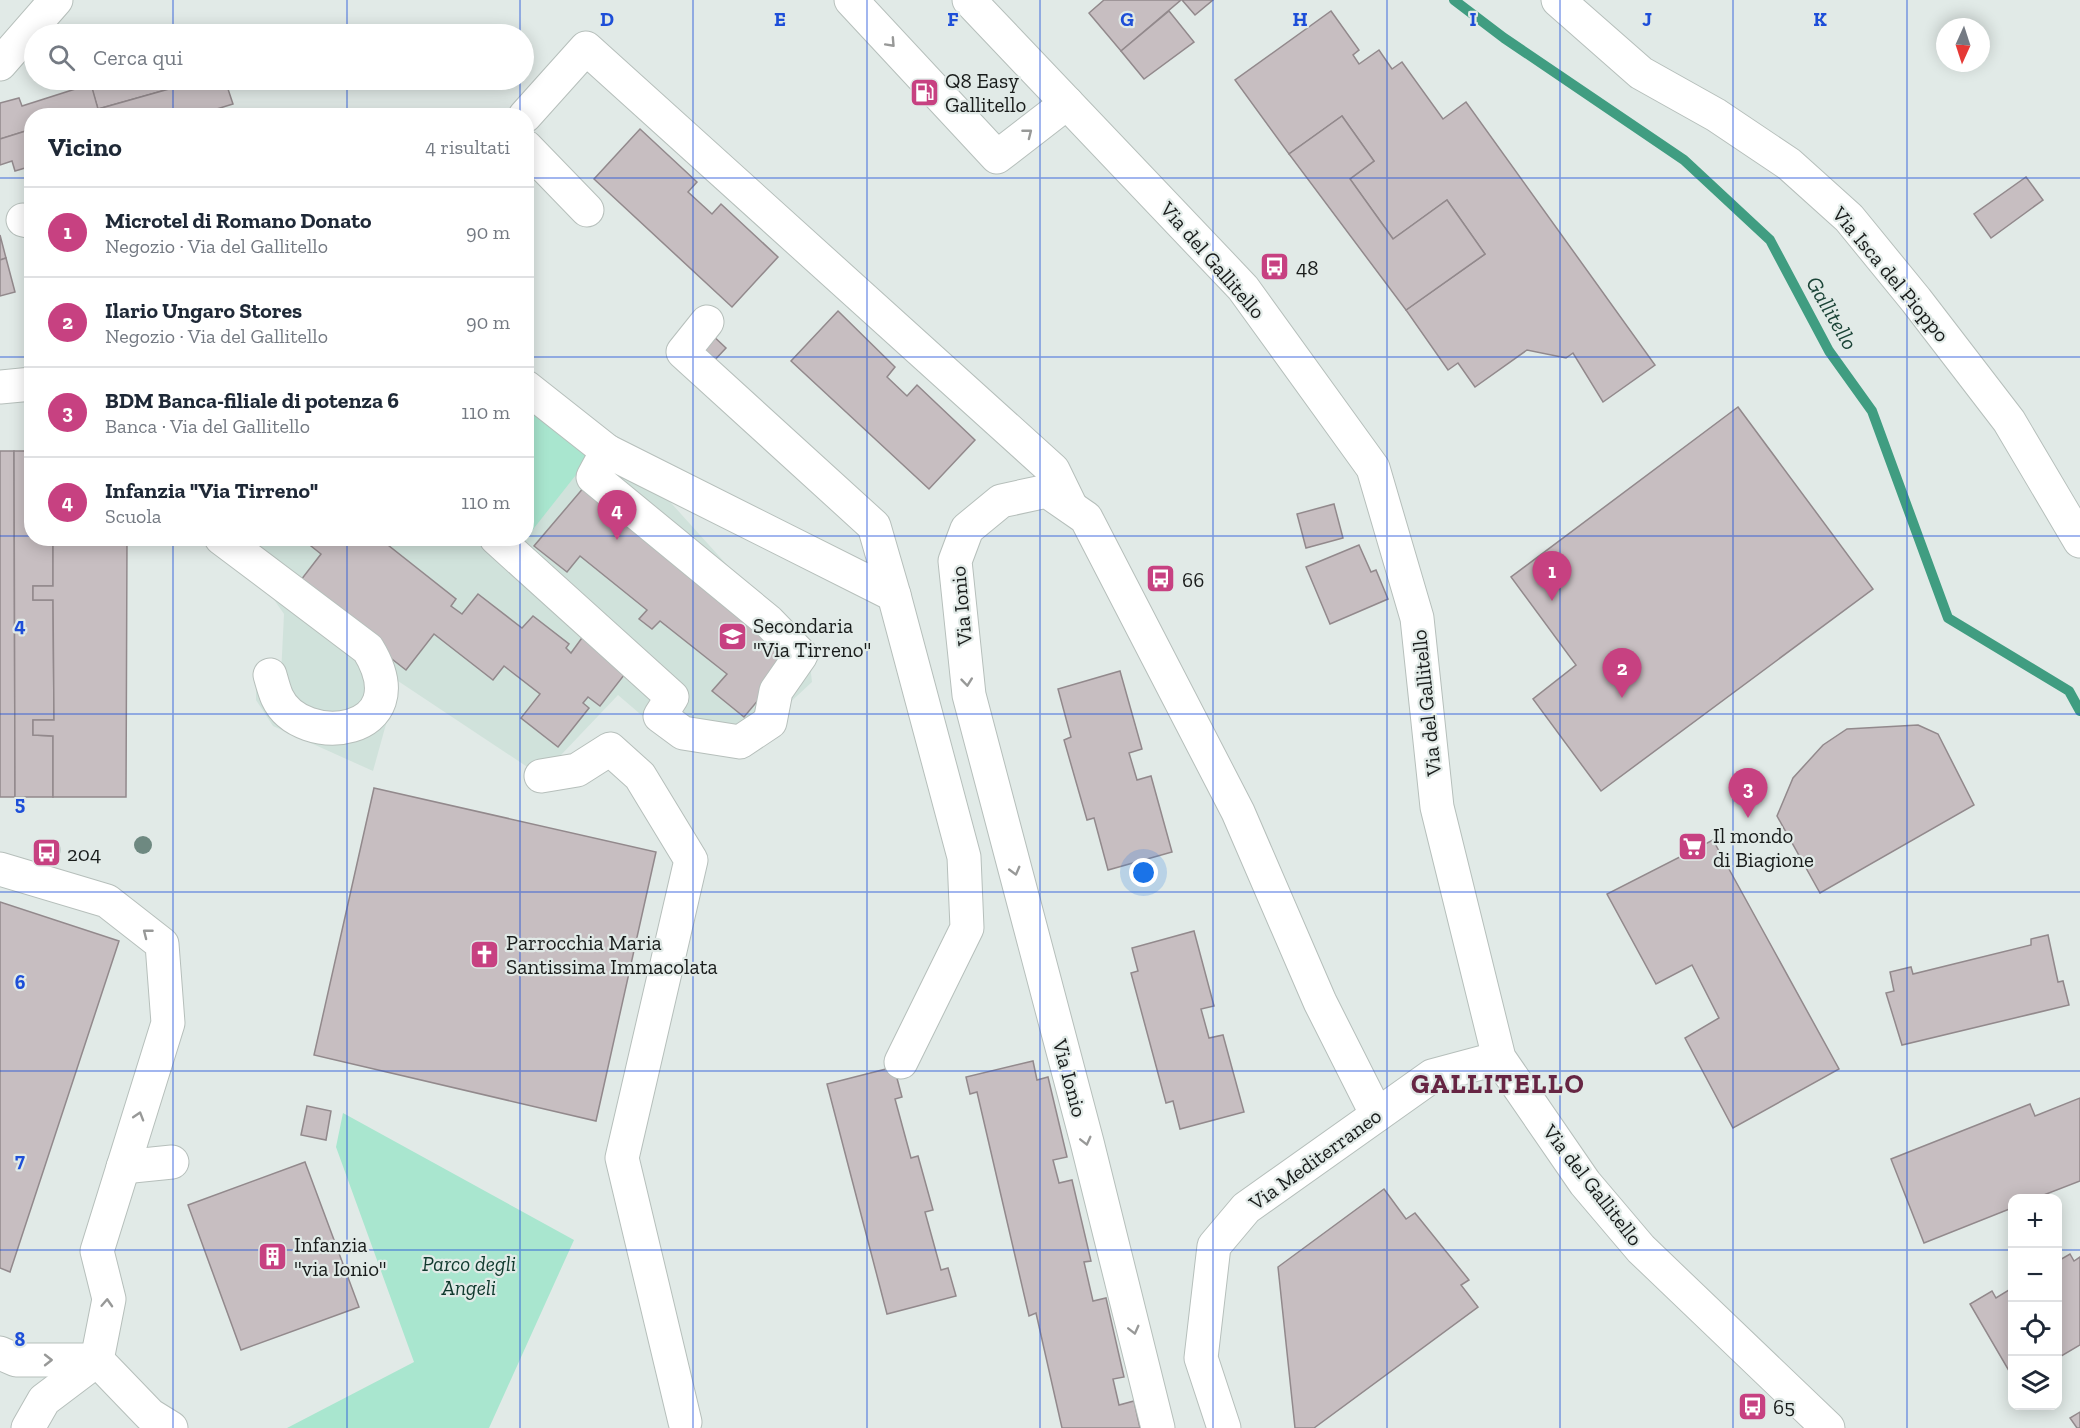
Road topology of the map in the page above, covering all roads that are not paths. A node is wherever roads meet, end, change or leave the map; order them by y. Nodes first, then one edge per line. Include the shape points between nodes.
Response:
1 (56, 0) edge
2 (851, 0) edge
3 (969, 0) edge
4 (1558, 0) edge
5 (35, 24) edge
6 (24, 37) edge
7 (0, 64) edge
8 (1067, 103) junction
9 (532, 108) edge
10 (534, 155) edge
11 (587, 210) dead end
12 (706, 322) dead end
13 (24, 385) edge
14 (0, 387) edge
15 (534, 393) edge
16 (607, 451) junction
17 (1071, 507) junction
18 (2080, 541) edge
19 (232, 546) edge
20 (505, 546) edge
21 (894, 595) junction
22 (270, 675) dead end
23 (541, 776) dead end
24 (0, 869) edge
25 (1499, 1058) junction
26 (900, 1062) dead end
27 (1377, 1115) junction
28 (172, 1162) dead end
29 (123, 1167) junction
30 (0, 1353) edge
31 (97, 1360) junction
32 (688, 1426) edge
33 (28, 1428) edge
34 (171, 1428) edge
35 (1158, 1428) edge
36 (1224, 1428) edge
37 (1828, 1428) edge

1 - 5 street
2 -> 8 street via 997,157
3 - 8 street, Via del Gallitello
4 - 18 street, Via Isca del Pioppo via 1641,73 1716,115 1789,164 1849,218 2009,421
6 - 7 street
8 - 25 street, Via del Gallitello via 1243,288 1373,468 1417,618 1437,807
9 - 17 street via 586,48 1053,470
10 - 11 street
12 - 21 street via 683,352 874,526
13 - 14 street
15 - 16 street
16 - 20 street via 593,477 768,621 801,655 776,691 770,722 740,742 683,733 660,717 672,697
16 - 21 street
17 - 27 street, Via Ionio via 1086,518 1238,812 1320,1002
17 -> 35 street, Via Ionio via 1047,490 1001,501 967,529 955,561 969,695
19 - 22 street via 368,650 379,667 379,702 369,718 352,728 323,728 297,718 277,699
21 - 26 street via 963,857 967,928
23 - 32 street via 577,770 610,749 640,776 691,860 622,1158
29 -> 24 street via 168,1023 162,944 107,901
25 - 27 street, Via Mediterraneo via 1432,1076
25 - 37 street, Via del Gallitello via 1585,1183 1641,1249
27 - 36 street, Via Mediterraneo via 1246,1208 1214,1246 1201,1358
28 - 29 street
31 -> 29 street via 109,1299 97,1251
30 -> 31 street via 16,1360
31 - 33 street via 44,1400
31 - 34 street via 150,1415

